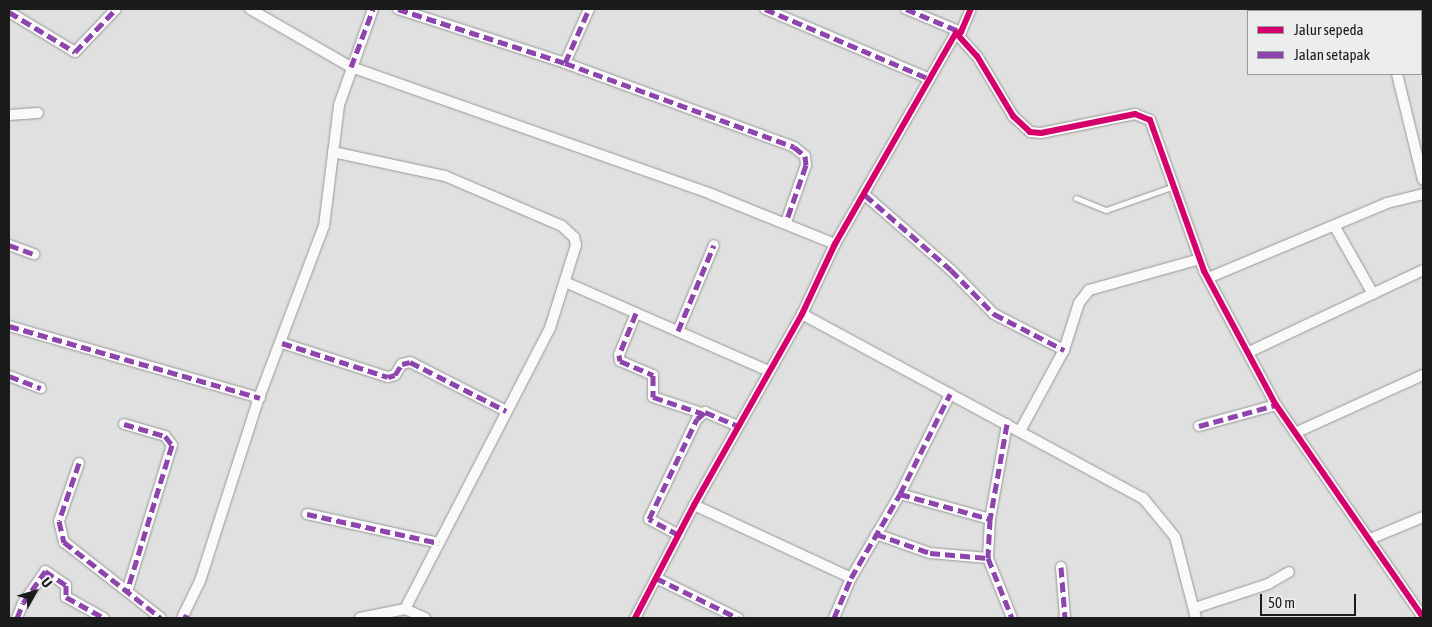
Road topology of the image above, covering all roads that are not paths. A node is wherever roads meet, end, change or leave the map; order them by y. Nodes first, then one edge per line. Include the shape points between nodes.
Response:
1 (116, 9) edge
2 (250, 9) edge
3 (374, 9) edge
4 (398, 9) edge
5 (589, 9) edge
6 (764, 9) edge
7 (906, 9) edge
8 (971, 9) edge
9 (9, 12) edge
10 (959, 33) junction
11 (565, 63) junction
12 (351, 67) junction
13 (1397, 75) edge
14 (930, 79) junction
15 (38, 113) dead end
16 (9, 116) edge
17 (332, 152) junction
18 (1423, 180) edge
19 (1174, 186) junction
20 (1423, 194) edge
21 (865, 195) junction
22 (1076, 198) dead end
23 (786, 222) junction
24 (1335, 227) junction
25 (835, 244) junction
26 (9, 245) edge
27 (714, 245) dead end
28 (34, 254) dead end
29 (1200, 259) junction
30 (1423, 270) edge
31 (1208, 278) junction
32 (565, 282) junction
33 (1373, 294) junction
34 (636, 313) junction
35 (802, 314) junction
36 (9, 326) edge
37 (678, 331) junction
38 (282, 344) junction
39 (1064, 350) junction
40 (1249, 352) junction
41 (769, 371) junction
42 (1423, 374) edge
43 (9, 376) edge
44 (41, 388) dead end
45 (950, 394) junction
46 (260, 398) junction
47 (1276, 405) junction
48 (506, 411) junction
49 (701, 413) junction
50 (124, 424) dead end
51 (1007, 424) junction
52 (738, 426) junction
53 (1198, 426) dead end
54 (1020, 431) junction
55 (1295, 433) junction
56 (79, 464) dead end
57 (900, 494) junction
58 (694, 506) junction
59 (307, 514) dead end
60 (1423, 516) edge
61 (990, 519) junction
62 (876, 534) junction
63 (679, 535) junction
64 (1370, 539) junction
65 (439, 542) junction
66 (988, 558) junction
67 (1061, 567) dead end
68 (1289, 572) dead end
69 (656, 578) junction
70 (851, 578) junction
71 (127, 591) junction
72 (405, 609) junction
73 (1196, 613) edge
74 (185, 617) edge
75 (1423, 617) edge
76 (17, 618) edge
77 (104, 618) edge
78 (161, 618) edge
79 (360, 618) edge
80 (425, 618) edge
81 (635, 618) edge
82 (738, 618) edge
83 (834, 618) edge
84 (1012, 618) edge
85 (1065, 618) edge

1 - 9 street via 75,52
2 - 12 street
3 - 12 street
4 - 11 street
5 - 11 street
6 - 14 street
7 - 10 street
8 - 10 street
10 - 14 street
10 - 19 street via 977,56 1013,116 1030,132 1040,133 1135,114 1146,116 1153,124
11 - 23 street via 801,151 806,165
12 - 17 street via 339,105
12 - 23 street
13 - 18 street
14 - 21 street
15 - 16 street
17 - 32 street via 445,176 562,226 574,238 576,245
17 - 38 street via 324,226
19 - 22 lane via 1106,210
19 - 29 street
20 - 24 street via 1399,199
21 - 25 street
21 - 39 street via 951,270 994,314
23 - 25 street
24 - 31 street
24 - 33 street
25 - 35 street
26 - 28 street
27 - 37 street
29 - 31 street
29 - 39 street via 1089,290 1079,303
30 - 33 street
31 - 40 street
32 - 34 street
32 - 48 street via 550,328
33 - 40 street
34 - 37 street
34 - 49 street via 620,361 653,375 653,397
35 - 41 street
35 - 45 street
36 - 46 street
37 - 41 street
38 - 46 street
38 - 48 street via 388,377 395,375 402,364 410,362
39 - 54 street
40 - 47 street
41 - 52 street
42 - 55 street
43 - 44 street
45 - 51 street
45 - 57 street
46 - 74 street
47 - 53 street
47 - 55 street
48 - 65 street
49 - 52 street via 708,412
49 - 63 street via 648,519
50 - 71 street via 165,436 172,445
51 - 54 street
51 - 61 street
52 - 58 street
54 - 73 street via 1143,498 1175,537
55 - 64 street
56 - 71 street via 59,521 60,536
57 - 61 street
57 - 62 street
58 - 63 street
58 - 70 street
59 - 65 street
60 - 64 street
61 - 66 street
62 - 66 street via 930,554
62 - 70 street
63 - 69 street
64 - 75 street
65 - 72 street
66 - 84 street
67 - 85 street
68 - 73 street via 1268,584
69 - 81 street
69 - 82 street
70 - 83 street
71 - 78 street
72 - 79 street
72 - 80 street
76 - 77 street via 23,603 45,571 66,585 66,597

